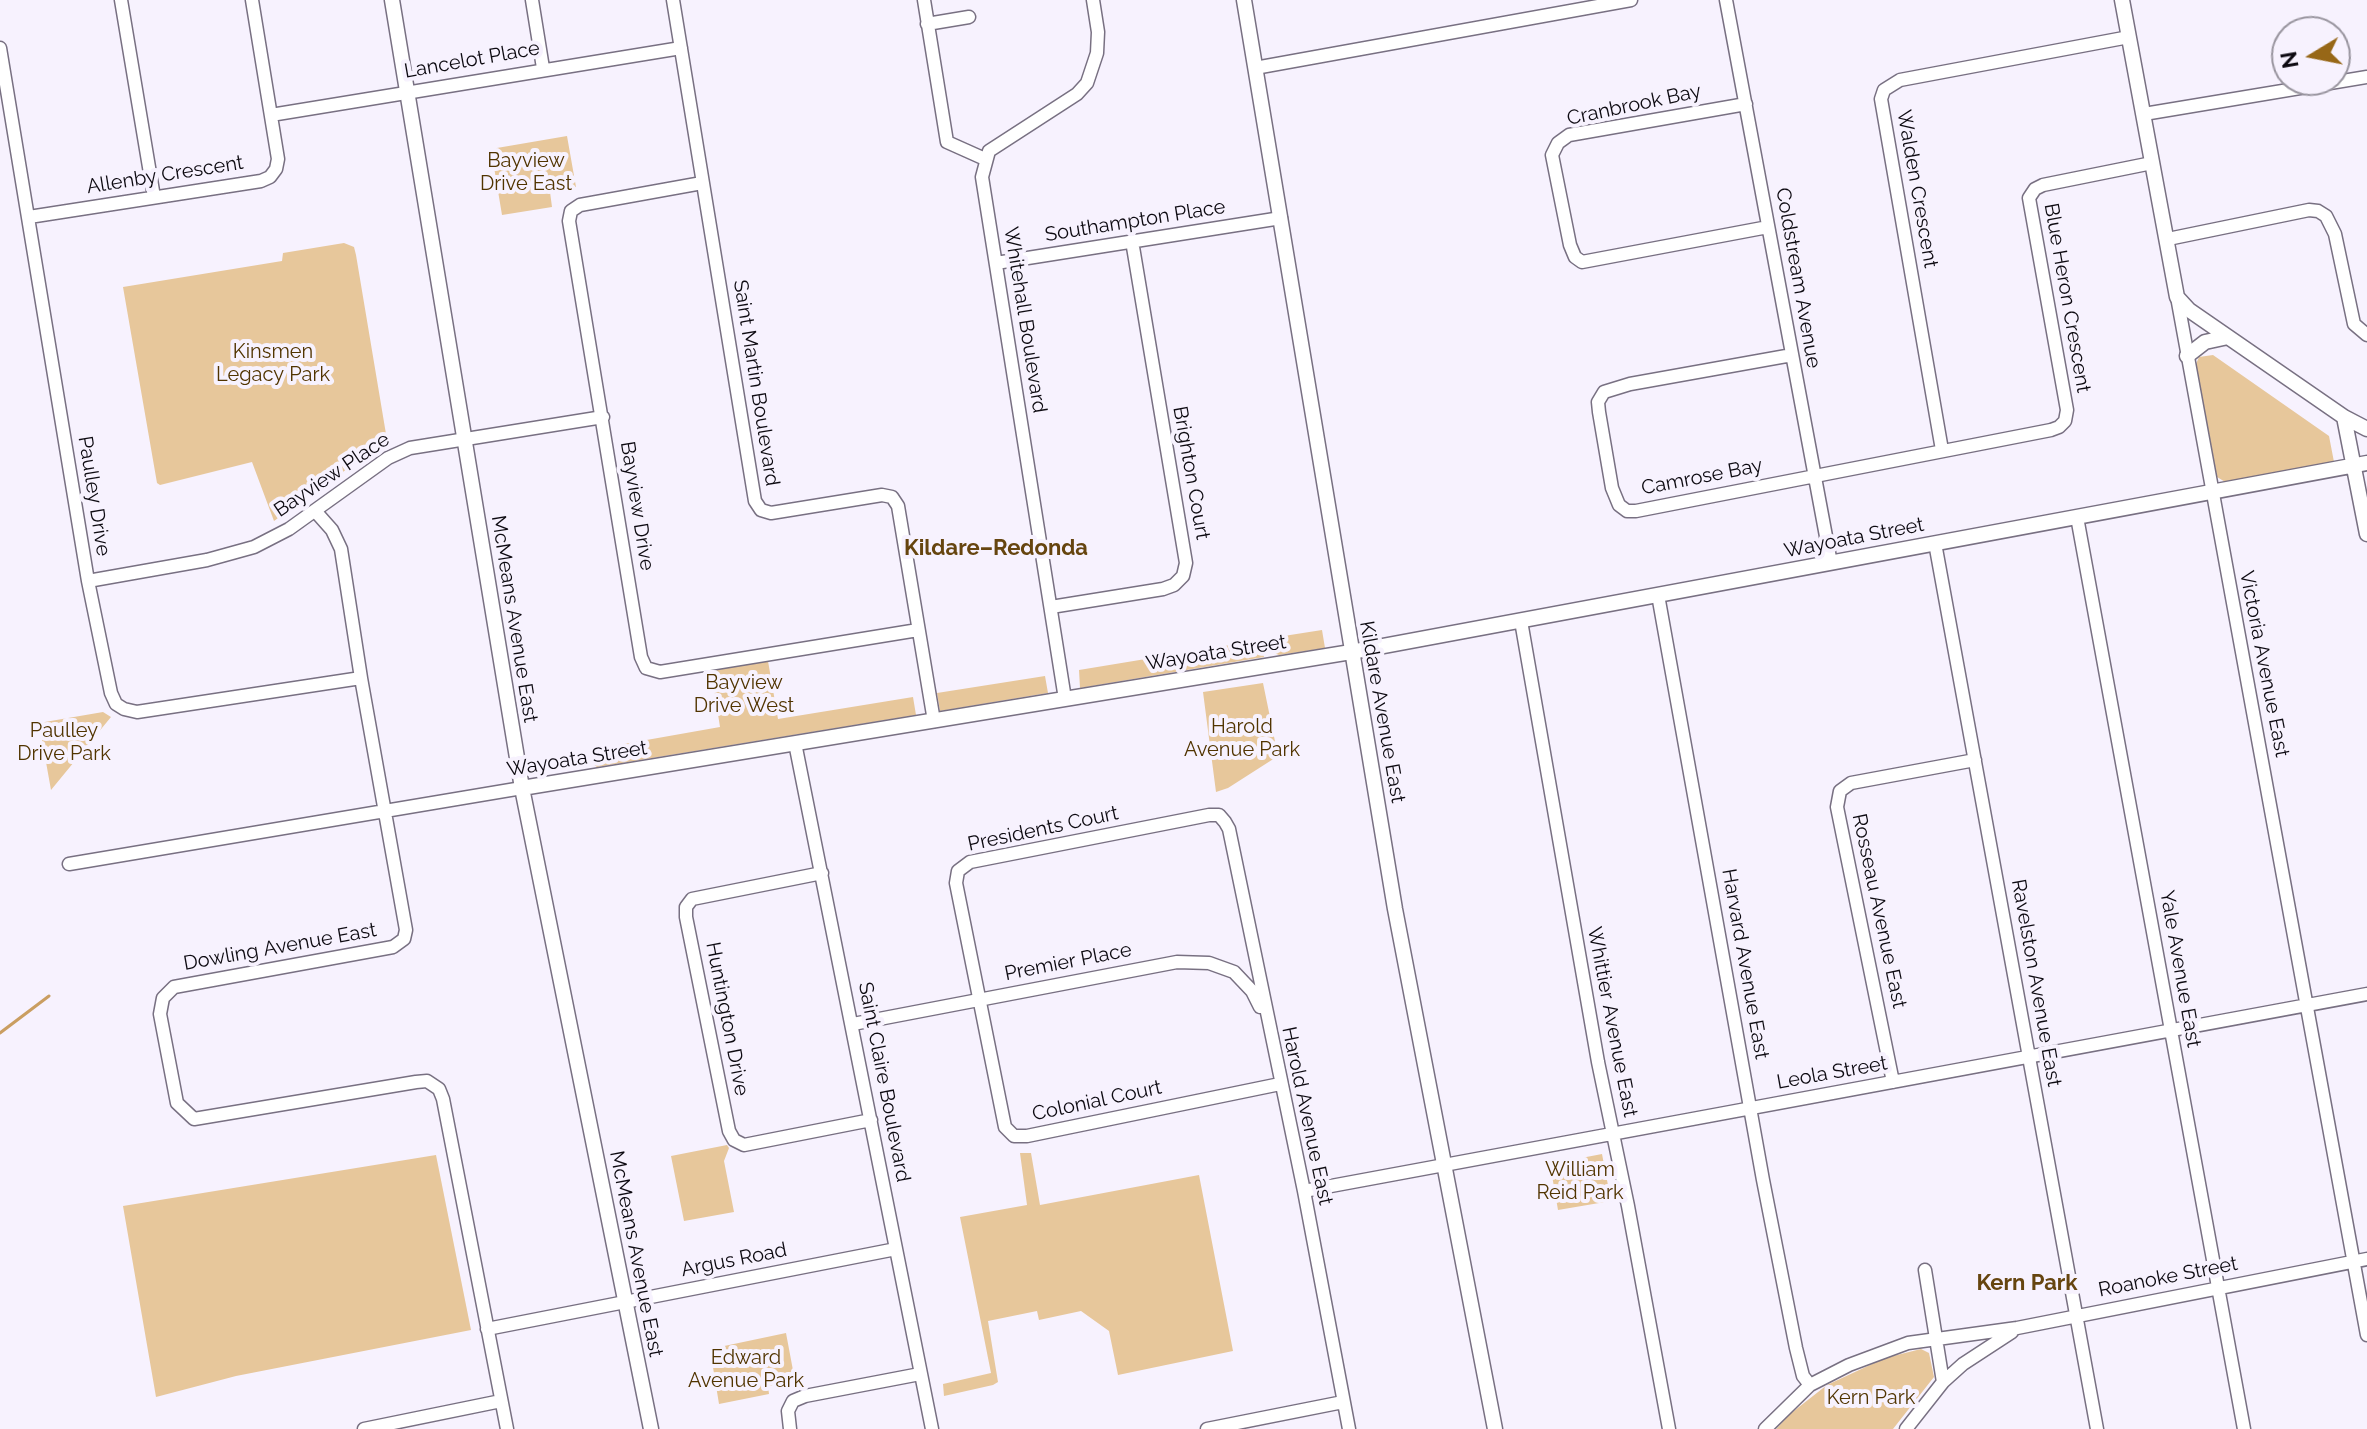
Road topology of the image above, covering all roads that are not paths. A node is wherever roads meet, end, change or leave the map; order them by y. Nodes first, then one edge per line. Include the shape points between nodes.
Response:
1 (121, 0) edge
2 (252, 0) edge
3 (392, 0) edge
4 (532, 0) edge
5 (673, 0) edge
6 (924, 0) edge
7 (1093, 0) edge
8 (1244, 0) edge
9 (1631, 0) edge
10 (1726, 0) edge
11 (2122, 0) edge
12 (969, 17) dead end
13 (927, 24) junction
14 (2129, 37) junction
15 (0, 48) edge
16 (681, 48) junction
17 (543, 68) junction
18 (1255, 68) junction
19 (2367, 77) edge
20 (407, 92) junction
21 (1746, 104) junction
22 (2144, 114) junction
23 (271, 115) junction
24 (985, 159) junction
25 (2152, 163) junction
26 (702, 183) junction
27 (154, 197) junction
28 (29, 217) junction
29 (1281, 218) junction
30 (1768, 227) junction
31 (2168, 239) junction
32 (1132, 241) junction
33 (996, 263) junction
34 (2177, 297) junction
35 (2367, 335) edge
36 (2228, 337) junction
37 (1792, 355) junction
38 (2187, 356) junction
39 (603, 417) junction
40 (2344, 417) junction
41 (2367, 429) edge
42 (464, 440) junction
43 (1942, 450) junction
44 (2361, 464) edge
45 (1814, 475) junction
46 (2211, 491) junction
47 (316, 512) junction
48 (2077, 517) junction
49 (2367, 534) edge
50 (1935, 543) junction
51 (1831, 563) junction
52 (88, 581) junction
53 (1658, 595) junction
54 (1051, 607) junction
55 (1521, 621) junction
56 (918, 630) junction
57 (1351, 652) junction
58 (361, 678) junction
59 (1065, 699) junction
60 (934, 721) junction
61 (795, 743) junction
62 (1975, 760) junction
63 (522, 788) junction
64 (384, 811) junction
65 (1219, 815) joint
66 (69, 864) dead end
67 (822, 873) junction
68 (2367, 994) edge
69 (979, 1000) junction
70 (2308, 1005) junction
71 (1266, 1020) junction
72 (853, 1024) junction
73 (2171, 1030) junction
74 (2029, 1056) junction
75 (1893, 1082) junction
76 (1280, 1084) junction
77 (1750, 1107) junction
78 (871, 1120) junction
79 (1613, 1134) junction
80 (1442, 1164) junction
81 (1304, 1191) junction
82 (896, 1249) junction
83 (2360, 1260) edge
84 (1925, 1270) dead end
85 (2219, 1287) junction
86 (625, 1302) junction
87 (2076, 1316) junction
88 (2017, 1328) junction
89 (487, 1329) junction
90 (2367, 1335) edge
91 (1937, 1338) junction
92 (920, 1374) junction
93 (1943, 1382) junction
94 (1810, 1385) junction
95 (501, 1401) junction
96 (1343, 1402) junction
97 (369, 1429) edge
98 (507, 1429) edge
99 (651, 1429) edge
100 (790, 1429) edge
101 (932, 1429) edge
102 (1208, 1429) edge
103 (1349, 1429) edge
104 (1495, 1429) edge
105 (1669, 1429) edge
106 (1765, 1429) edge
107 (1906, 1429) edge
108 (2097, 1429) edge
109 (2244, 1429) edge

1 - 27 street
2 - 23 street, Allenby Crescent
3 - 20 street, McMeans Avenue East
4 - 17 street
5 - 16 street, Saint Martin Boulevard
6 - 13 street
7 - 24 street via 1097,53 1087,83 989,151
8 - 18 street, Kildare Avenue East
9 - 18 street
10 - 21 street, Coldstream Avenue
11 - 14 street, Victoria Avenue East
12 - 13 street
13 - 24 street via 947,142
14 - 22 street, Victoria Avenue East
14 - 43 street, Walden Crescent via 1900,80 1884,90 1881,99
15 - 28 street, Paulley Drive
16 - 17 street, Lancelot Place
16 - 26 street, Saint Martin Boulevard
17 - 20 street, Lancelot Place
18 - 29 street, Kildare Avenue East
19 - 22 street
20 - 23 street, Lancelot Place
20 - 42 street, McMeans Avenue East
21 - 30 street, Coldstream Avenue
21 - 30 street, Cranbrook Bay via 1569,135 1552,155 1570,245 1582,262
22 - 25 street, Victoria Avenue East
23 - 27 street, Allenby Crescent via 278,159 270,177
24 - 33 street, Whitehall Boulevard via 982,177
25 - 31 street, Victoria Avenue East
25 - 43 street, Blue Heron Crescent via 2043,185 2029,198 2065,421 2051,430
26 - 39 street, Bayview Drive via 571,211
26 - 56 street, Saint Martin Boulevard via 755,501 771,513 892,497 898,506
27 - 28 street, Allenby Crescent
28 - 52 street, Paulley Drive
29 - 32 street, Southampton Place
29 - 57 street, Kildare Avenue East
30 - 37 street, Coldstream Avenue
31 - 34 street, Victoria Avenue East
31 - 35 street via 2318,211 2335,234 2354,324
32 - 33 street, Southampton Place
32 - 54 street, Brighton Court via 1186,563 1183,576 1163,589
33 - 54 street, Whitehall Boulevard
34 - 36 street
34 - 38 street, Victoria Avenue East
36 - 38 street via 2205,342
36 - 40 street
37 - 45 street, Coldstream Avenue
37 - 45 street, Camrose Bay via 1604,392 1598,402 1612,488 1619,505 1636,511
38 - 46 street, Victoria Avenue East
39 - 42 street, Bayview Place
39 - 56 street, Bayview Drive via 646,668 660,672
40 - 41 street
40 - 44 street
42 - 47 street, Bayview Place via 399,452
42 - 63 street, McMeans Avenue East
43 - 45 street, Blue Heron Crescent
44 - 46 street, Wayoata Street
44 - 49 street
45 - 51 street, Coldstream Avenue
46 - 48 street, Wayoata Street
46 - 70 street, Victoria Avenue East
47 - 52 street, Bayview Place via 234,554
47 - 58 street, Dowling Avenue East via 341,549
48 - 50 street, Wayoata Street
48 - 73 street, Yale Avenue East
50 - 51 street, Wayoata Street
50 - 62 street, Ravelston Avenue East
51 - 53 street, Wayoata Street
52 - 58 street, Paulley Drive via 111,693 124,709 137,712
53 - 55 street, Wayoata Street
53 - 77 street, Harvard Avenue East
54 - 59 street, Whitehall Boulevard
55 - 57 street, Wayoata Street
55 - 79 street, Whittier Avenue East
56 - 60 street, Saint Martin Boulevard
57 - 59 street, Wayoata Street
57 - 80 street, Kildare Avenue East
58 - 64 street, Dowling Avenue East
59 - 60 street, Wayoata Street
60 - 61 street, Wayoata Street
61 - 63 street, Wayoata Street
61 - 67 street, Saint Claire Boulevard
62 - 74 street, Ravelston Avenue East
62 - 75 street, Rosseau Avenue East via 1851,783 1840,791 1837,807
63 - 64 street, Wayoata Street
63 - 86 street, McMeans Avenue East
64 - 66 street, Wayoata Street
64 - 89 street, Dowling Avenue East via 404,939 393,947 174,987 160,1004 160,1014 177,1103 194,1119 416,1082 427,1081 439,1089
65 - 69 street, Presidents Court via 968,863 958,871 956,883
65 - 71 street, Harold Avenue East via 1229,829
67 - 72 street, Saint Claire Boulevard
67 - 78 street, Huntington Drive via 692,899 686,907 689,932 734,1140 744,1145
68 - 70 street, Leola Street
69 - 71 street, Premier Place via 1177,962 1209,963 1234,972 1252,991
69 - 72 street, Premier Place
69 - 76 street, Colonial Court via 1005,1127 1014,1136
70 - 73 street, Leola Street
70 - 83 street, Victoria Avenue East
71 - 76 street, Harold Avenue East
72 - 78 street, Saint Claire Boulevard
73 - 74 street, Leola Street
73 - 85 street, Yale Avenue East
74 - 75 street, Leola Street
74 - 87 street, Ravelston Avenue East
75 - 77 street, Leola Street
76 - 81 street, Harold Avenue East
77 - 79 street, Leola Street
77 - 94 street, Harvard Avenue East via 1796,1348
78 - 82 street, Saint Claire Boulevard
79 - 80 street, Leola Street
79 - 105 street, Whittier Avenue East
80 - 81 street, Leola Street
80 - 104 street, Kildare Avenue East
81 - 96 street, Harold Avenue East
82 - 86 street, Argus Road
82 - 92 street, Saint Claire Boulevard
83 - 85 street, Roanoke Street
83 - 90 street, Victoria Avenue East
84 - 91 street
85 - 87 street, Roanoke Street
85 - 109 street, Yale Avenue East
86 - 89 street, Argus Road
86 - 99 street, McMeans Avenue East
87 - 88 street, Roanoke Street
87 - 108 street, Ravelston Avenue East
88 - 91 street, Roanoke Street
88 - 93 street
89 - 95 street, Dowling Avenue East
91 - 93 street
91 - 94 street, Roanoke Street via 1883,1351
92 - 100 street via 793,1401
92 - 101 street, Saint Claire Boulevard
93 - 107 street
94 - 106 street, Roanoke Street
95 - 97 street
95 - 98 street, Dowling Avenue East
96 - 102 street
96 - 103 street, Harold Avenue East

